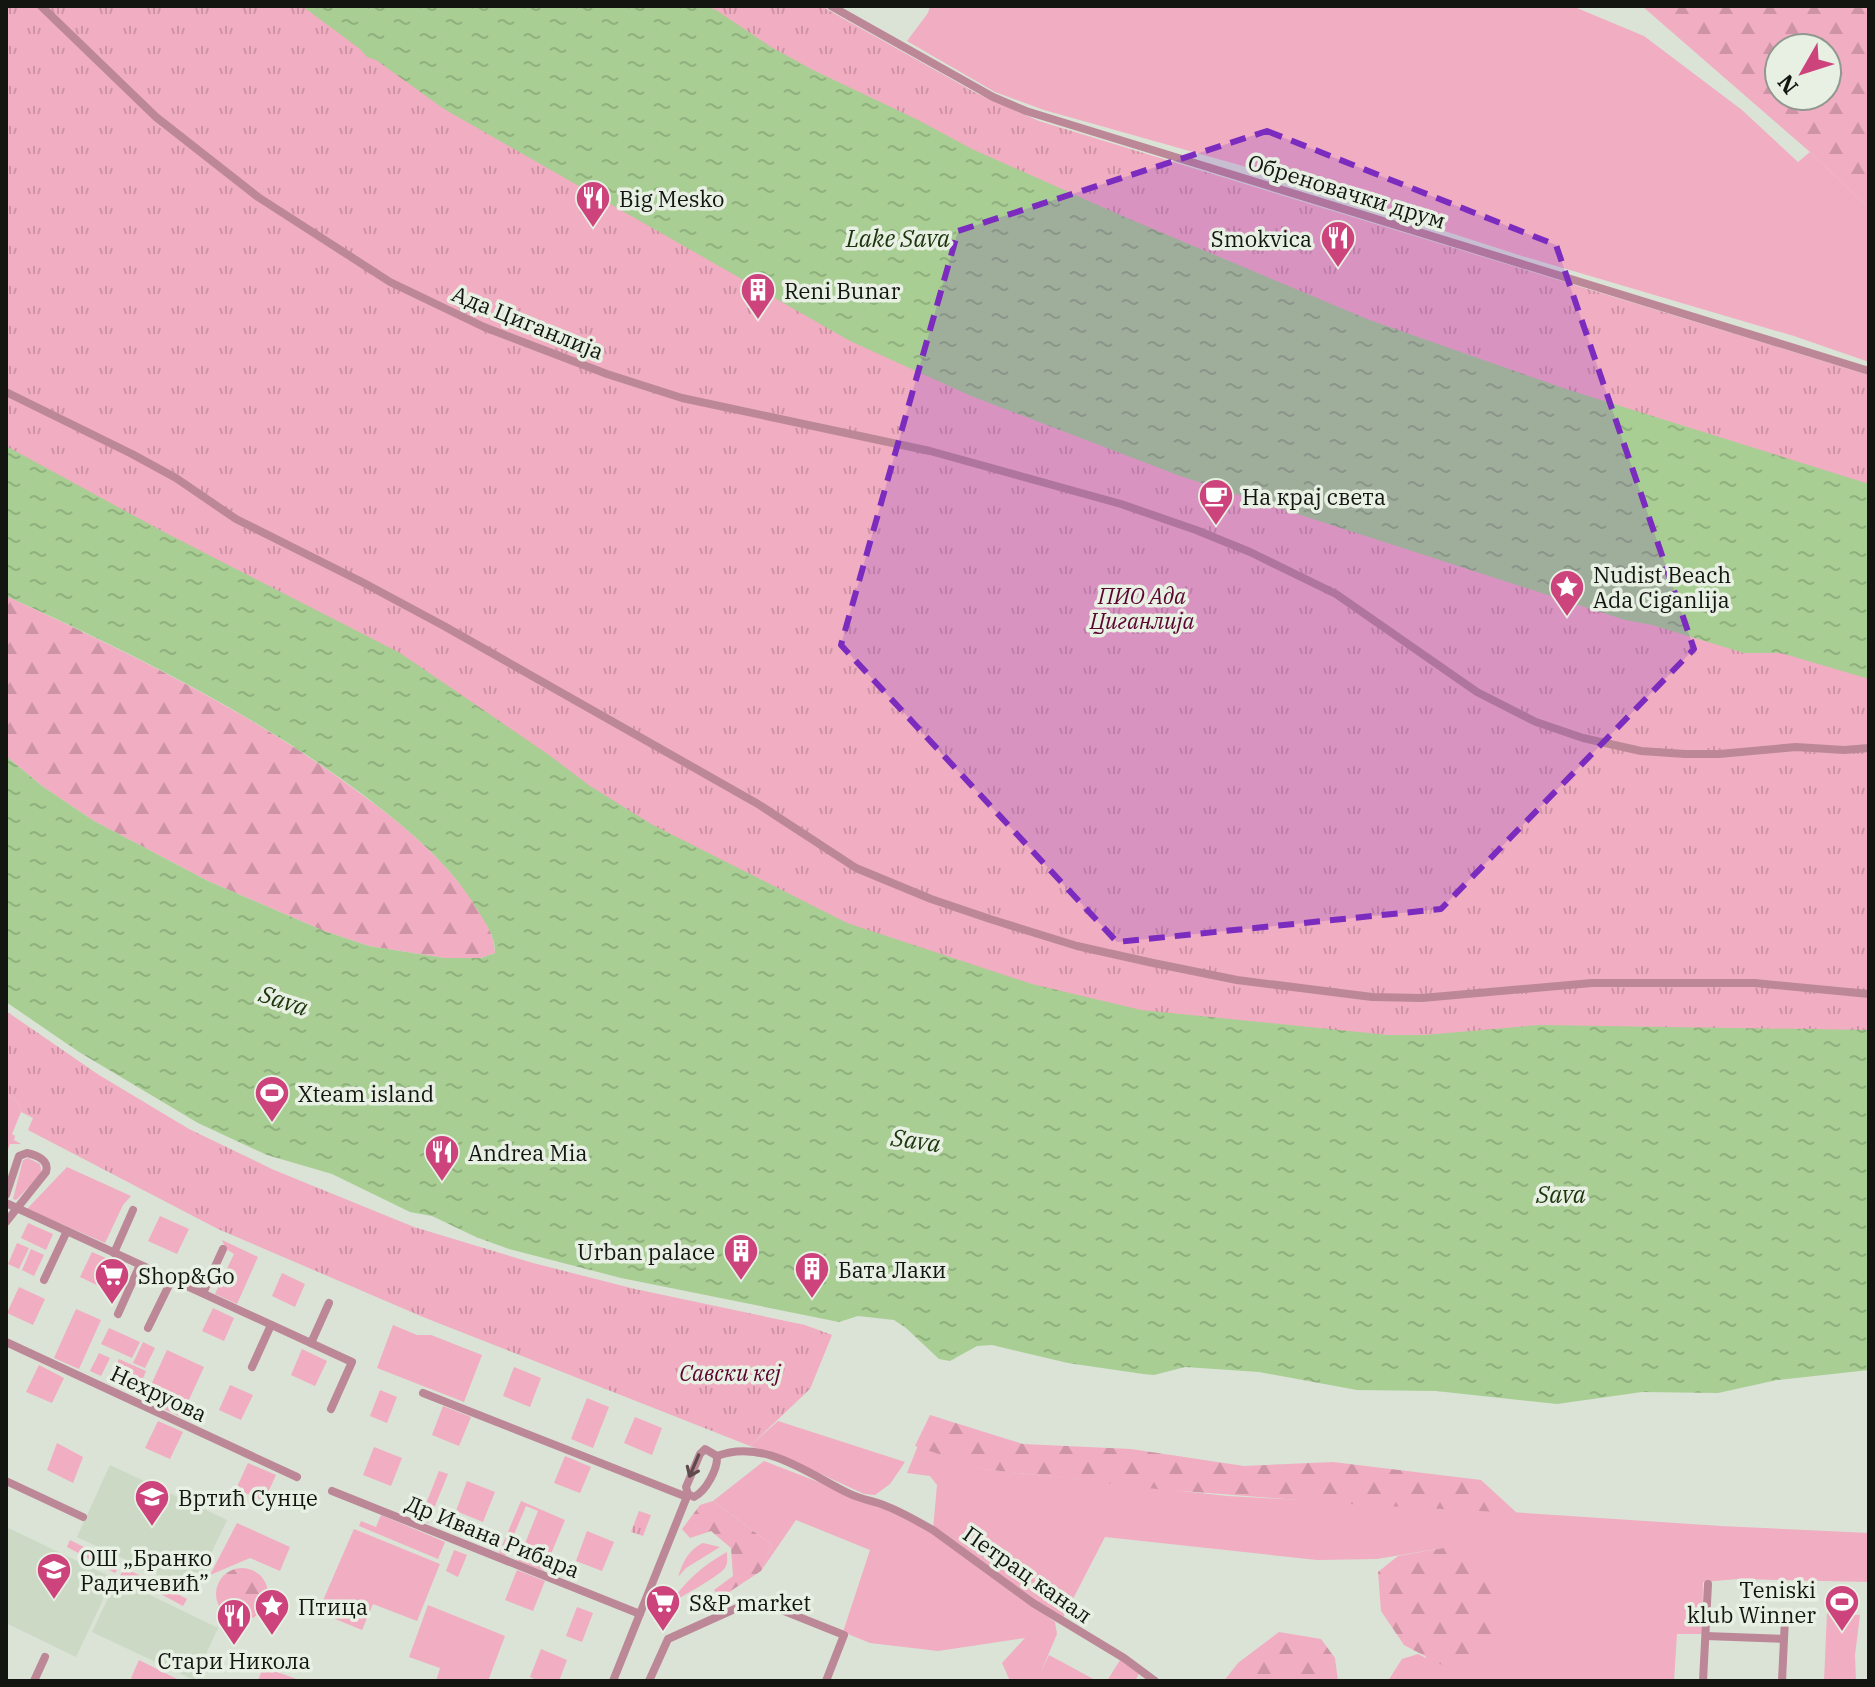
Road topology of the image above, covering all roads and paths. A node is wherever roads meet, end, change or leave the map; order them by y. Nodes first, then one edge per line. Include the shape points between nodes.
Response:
1 (41, 6) edge
2 (831, 6) edge
3 (1869, 371) edge
4 (6, 392) edge
5 (1869, 748) edge
6 (1869, 994) edge
7 (6, 1195) edge
8 (6, 1203) edge
9 (16, 1207) junction
10 (133, 1210) dead end
11 (6, 1222) edge
12 (67, 1231) junction
13 (223, 1249) dead end
14 (114, 1253) junction
15 (140, 1265) junction
16 (172, 1279) junction
17 (44, 1280) dead end
18 (203, 1293) junction
19 (329, 1303) dead end
20 (118, 1314) dead end
21 (271, 1325) junction
22 (148, 1328) dead end
23 (6, 1342) edge
24 (311, 1343) junction
25 (252, 1367) dead end
26 (423, 1393) dead end
27 (331, 1409) dead end
28 (717, 1456) junction
29 (297, 1477) dead end
30 (6, 1481) edge
31 (332, 1491) dead end
32 (687, 1496) junction
33 (83, 1517) dead end
34 (1708, 1584) dead end
35 (640, 1614) junction
36 (1785, 1618) dead end
37 (1706, 1636) junction
38 (1784, 1639) junction
39 (45, 1657) dead end
40 (34, 1681) edge
41 (613, 1681) edge
42 (649, 1681) edge
43 (826, 1681) edge
44 (1155, 1681) edge
45 (1703, 1681) edge
46 (1782, 1681) edge

1 - 5 street, Ада Циганлија via 156,117 248,190 390,282 477,323 682,398 917,448 1088,494 1196,530 1347,600 1477,692 1548,727 1671,754
2 - 3 street, Обреновачки друм via 1026,111
4 - 6 street via 132,454 236,519 444,626 758,804 856,868 990,919 1153,963 1372,997 1422,998 1592,983 1755,983
7 - 9 street via 19,1156 40,1157 47,1171
8 - 9 street
9 - 11 street
9 - 12 street
10 - 14 street
12 - 14 street
12 - 17 street
13 - 18 street
14 - 15 street
15 - 16 street
15 - 20 street
16 - 18 street
16 - 22 street
18 - 21 street
19 - 24 street
21 - 24 street
21 - 25 street
23 - 29 street, Нехруова
24 - 27 street via 352,1362
26 - 32 street
28 - 32 street via 701,1494
28 -> 32 street via 708,1449 700,1454
28 - 44 street, Петрац канал via 741,1450 770,1455 933,1530 1033,1603
30 - 33 street
31 - 35 street, Др Ивана Рибара
32 - 35 street
34 - 37 street
35 - 41 street
36 - 38 street
37 - 38 street
37 - 45 street
38 - 46 street
39 - 40 street
42 - 43 street via 668,1639 748,1603 762,1602 844,1635

